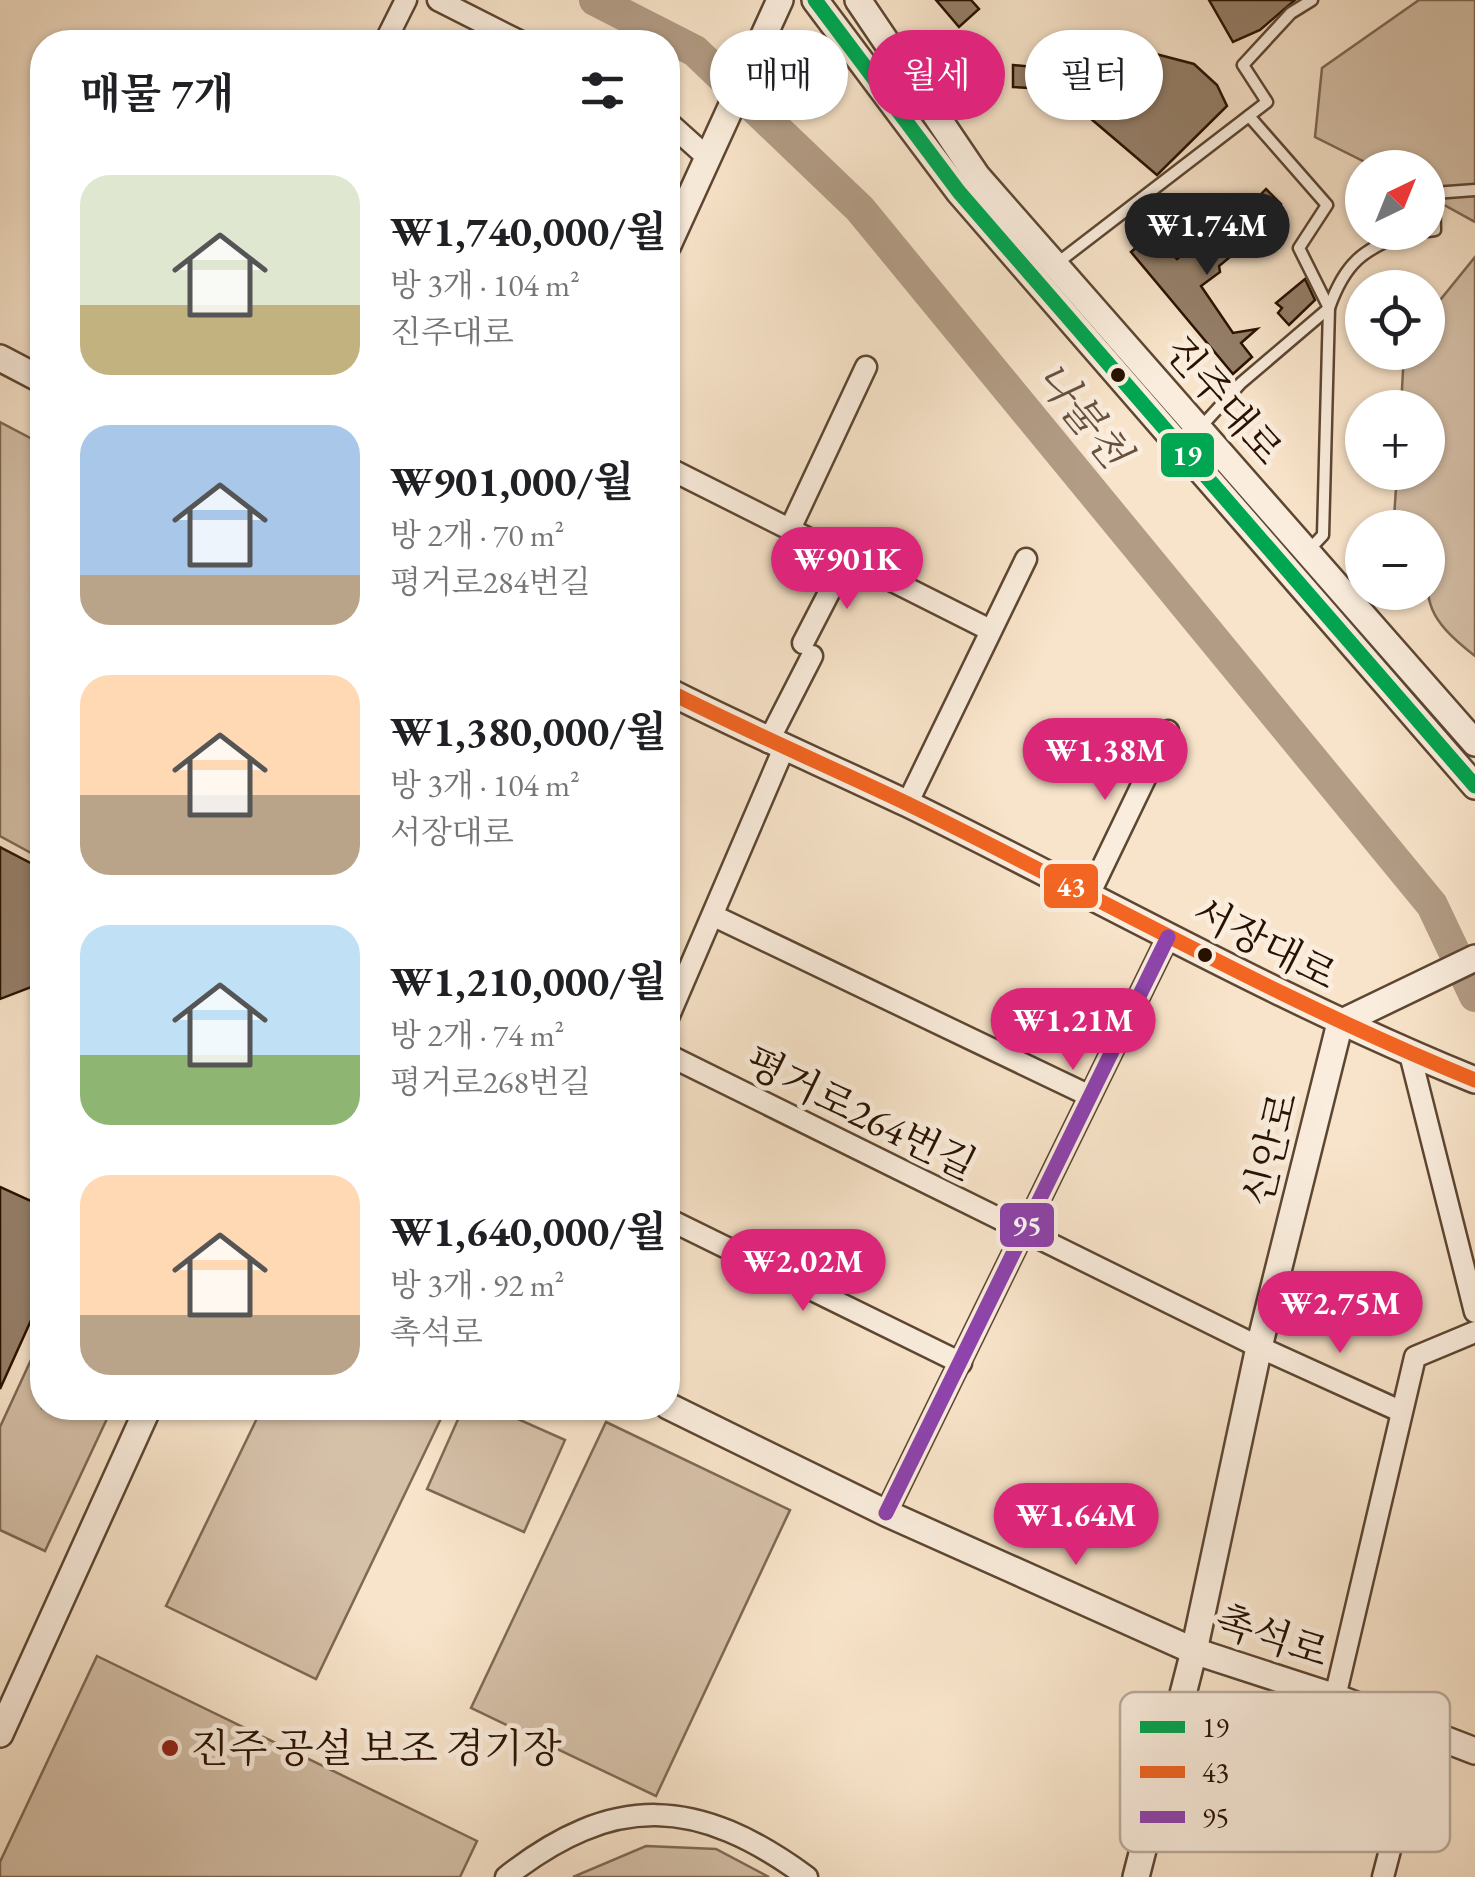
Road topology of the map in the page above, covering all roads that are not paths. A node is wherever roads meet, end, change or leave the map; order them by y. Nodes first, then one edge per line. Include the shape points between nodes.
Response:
1 (406, 0) edge
2 (438, 0) edge
3 (815, 0) edge
4 (858, 0) edge
5 (1312, 0) edge
6 (779, 2) edge
7 (391, 30) edge
8 (497, 30) edge
9 (1249, 116) junction
10 (680, 129) edge
11 (712, 147) junction
12 (1475, 190) edge
13 (1445, 192) edge
14 (680, 219) edge
15 (1369, 250) edge
16 (1055, 264) junction
17 (1329, 308) junction
18 (0, 358) edge
19 (866, 367) dead end
20 (30, 374) edge
21 (1200, 429) junction
22 (680, 474) edge
23 (790, 529) junction
24 (1307, 552) junction
25 (846, 558) junction
26 (1026, 559) dead end
27 (990, 630) junction
28 (680, 697) edge
29 (1168, 731) dead end
30 (1475, 743) edge
31 (776, 745) junction
32 (1475, 786) edge
33 (908, 804) junction
34 (1088, 896) junction
35 (714, 916) junction
36 (1168, 937) junction
37 (1475, 958) edge
38 (680, 991) edge
39 (1340, 1023) junction
40 (1410, 1054) junction
41 (680, 1062) edge
42 (1475, 1080) edge
43 (1090, 1096) junction
44 (680, 1226) edge
45 (1024, 1232) junction
46 (1475, 1312) edge
47 (1475, 1332) edge
48 (1259, 1347) junction
49 (961, 1363) junction
50 (1400, 1411) junction
51 (680, 1412) edge
52 (143, 1420) edge
53 (886, 1513) junction
54 (1194, 1651) junction
55 (1183, 1692) edge
56 (1320, 1692) edge
57 (1336, 1692) edge
58 (0, 1734) edge
59 (1450, 1742) edge
60 (1475, 1751) edge
61 (1142, 1852) edge
62 (1390, 1852) edge
63 (506, 1877) edge
64 (807, 1877) edge
65 (1136, 1877) edge
66 (1383, 1877) edge

1 - 7 street
2 - 8 street
3 - 32 street, 진주대로 via 959,192
4 - 16 street, 진주대로 via 978,176
5 - 9 lane via 1291,13 1244,65 1267,102
6 - 11 street
9 - 16 lane
9 - 17 lane via 1326,205 1299,248
10 - 11 street
11 - 14 street
12 - 13 lane
15 - 17 lane via 1341,274
16 - 21 street, 진주대로
17 - 21 lane via 1241,383
17 - 24 lane via 1323,535
18 - 20 street
19 - 23 street
21 - 24 street, 진주대로
22 - 23 street
23 - 25 street
24 - 30 street, 진주대로
25 - 27 street
25 - 31 street
26 - 27 street
27 - 33 street
28 - 31 street, 서장대로
29 - 34 street
31 - 33 street, 서장대로
31 - 35 street
33 - 34 street, 서장대로
34 - 36 street, 서장대로
35 - 38 street
35 - 43 street
36 - 39 street, 서장대로
36 - 43 street
37 - 39 street
39 - 40 street, 서장대로
39 - 48 street, 신안로
40 - 42 street, 서장대로
40 - 46 street
41 - 45 street, 평거로264번길
43 - 45 street
44 - 49 street
45 - 48 street, 평거로264번길
45 - 49 street
47 - 50 street via 1415,1357
48 - 50 street, 평거로264번길
48 - 54 street, 신안로
49 - 53 street
50 - 57 street
51 - 53 street, 촉석로
52 - 58 street
53 - 54 street, 촉석로
54 - 55 street, 신안로
54 - 56 street, 촉석로
59 - 60 street, 촉석로
61 - 65 street, 신안로
62 - 66 street
63 - 64 street via 606,1820 653,1812 739,1834

